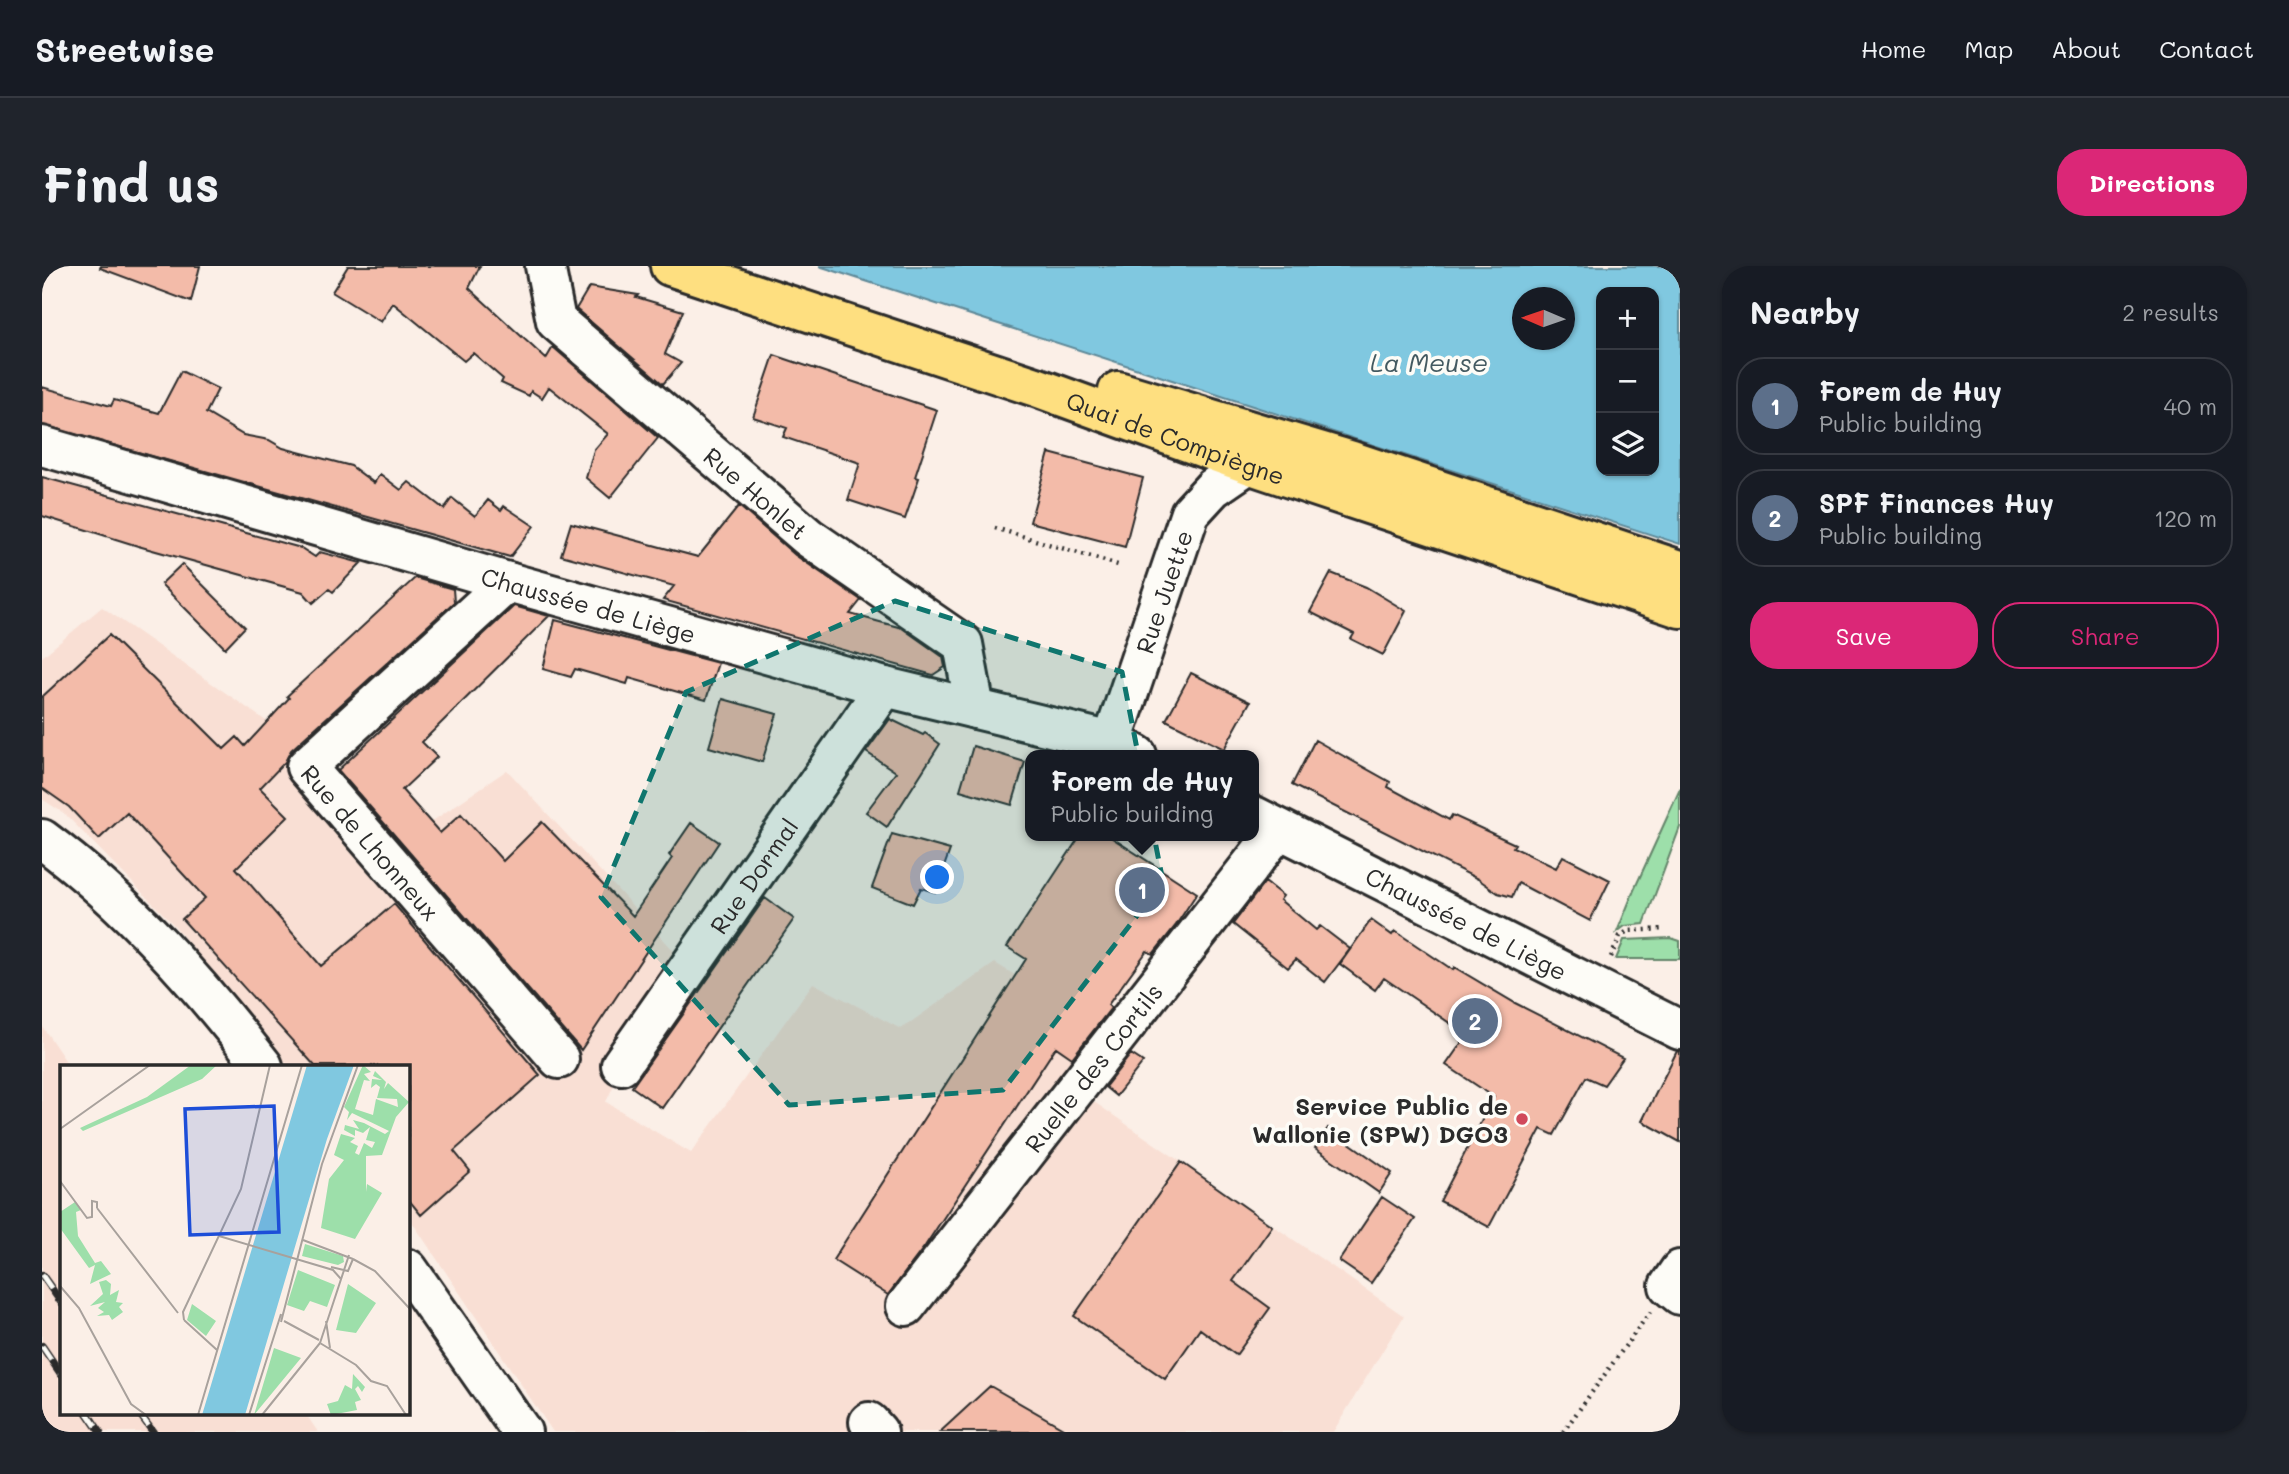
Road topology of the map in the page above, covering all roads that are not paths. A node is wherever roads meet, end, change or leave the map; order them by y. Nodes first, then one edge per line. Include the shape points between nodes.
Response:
1 (545, 266) edge
2 (670, 266) edge
3 (1059, 395) junction
4 (42, 446) edge
5 (1248, 464) junction
6 (1680, 570) edge
7 (508, 582) junction
8 (1680, 608) edge
9 (885, 687) junction
10 (975, 709) junction
11 (1125, 749) edge
12 (1267, 823) edge
13 (42, 839) edge
14 (1254, 841) edge
15 (1680, 1030) edge
16 (559, 1059) dead end
17 (262, 1065) edge
18 (621, 1065) dead end
19 (410, 1272) edge
20 (906, 1306) dead end
21 (522, 1432) edge

1 - 10 street, Rue Honlet via 556,321 808,537 963,644
2 - 3 main road, Quai de Compiègne
3 - 5 main road, Quai de Compiègne
3 - 6 main road via 1101,386 1352,461
4 - 7 street, Chaussée de Liège
5 - 8 main road, Quai de Compiègne
5 - 11 street, Rue Juette via 1213,488 1190,513
7 - 9 street, Chaussée de Liège
7 - 16 street, Rue de Lhonneux via 306,767
9 - 10 street, Chaussée de Liège
9 - 18 street, Rue Dormal
10 - 11 street, Chaussée de Liège
12 - 15 street, Chaussée de Liège
13 - 17 street via 107,892 158,943
14 - 20 street, Ruelle des Cortils
19 - 21 street

